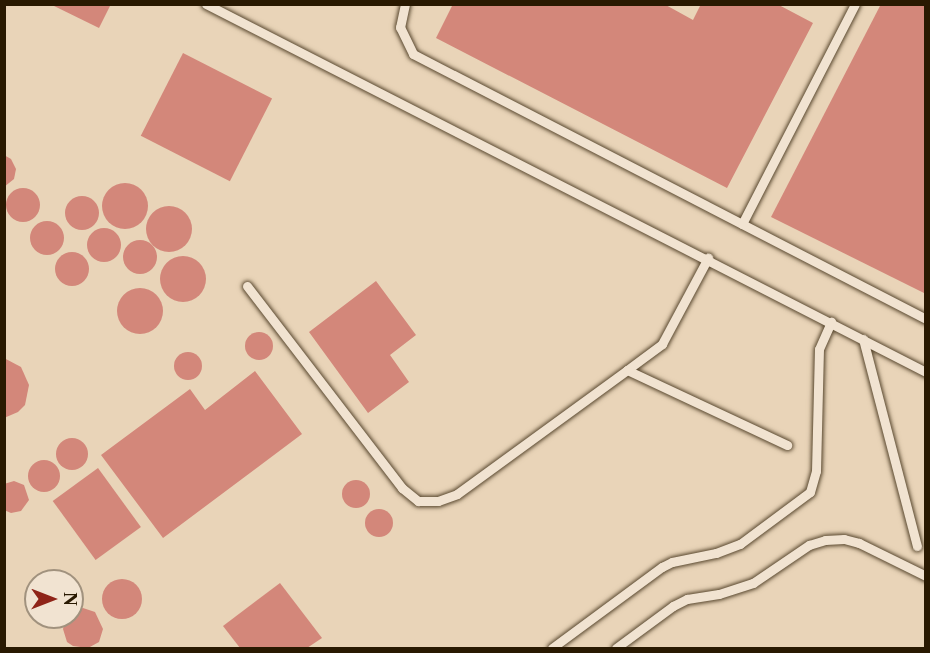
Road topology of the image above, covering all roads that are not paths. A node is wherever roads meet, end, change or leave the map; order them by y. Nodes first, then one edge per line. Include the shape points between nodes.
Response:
1 (206, 4) edge
2 (405, 4) edge
3 (855, 4) edge
4 (742, 224) junction
5 (708, 258) junction
6 (247, 286) dead end
7 (926, 319) edge
8 (831, 322) junction
9 (863, 339) junction
10 (627, 370) junction
11 (926, 372) edge
12 (787, 445) dead end
13 (917, 546) dead end
14 (926, 576) edge
15 (552, 648) edge
16 (616, 648) edge

1 - 5 lane
2 - 4 lane via 400,27 413,54
3 - 4 lane
4 - 7 lane
5 - 8 lane
5 - 10 lane via 662,344
6 - 10 lane via 409,497 418,501 438,501 457,494
8 - 9 lane
8 - 15 lane via 819,349 816,471 810,492 740,544 662,567
9 - 11 lane
9 - 13 lane
10 - 12 lane
14 - 16 lane via 859,543 825,540 802,549 753,583 673,606

